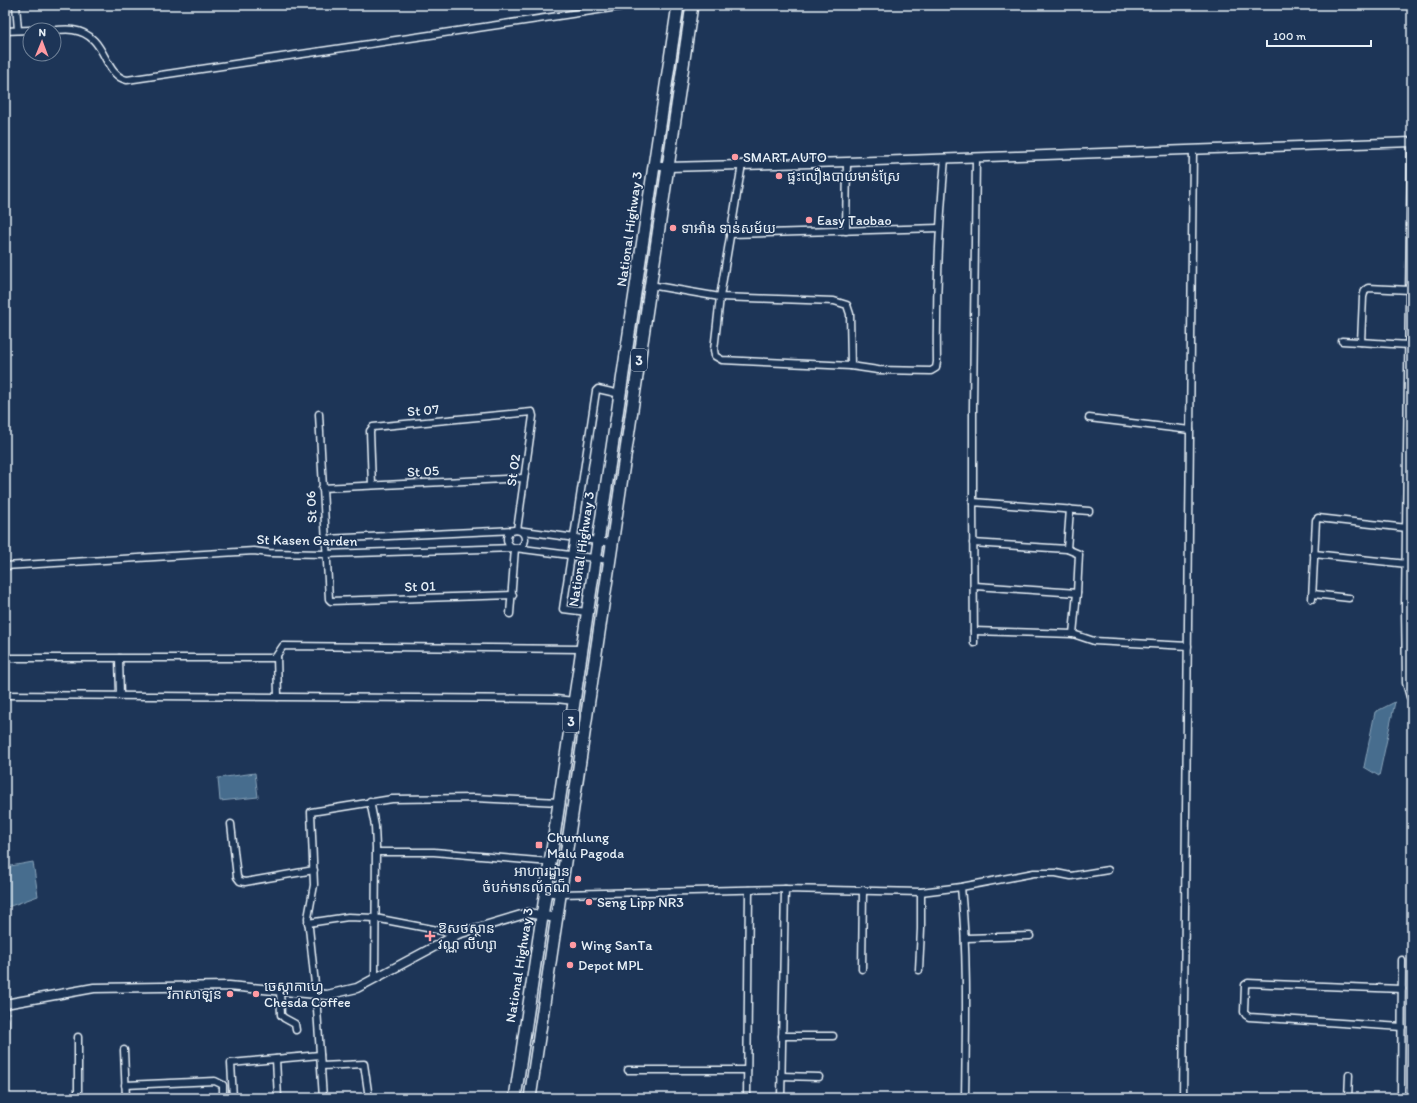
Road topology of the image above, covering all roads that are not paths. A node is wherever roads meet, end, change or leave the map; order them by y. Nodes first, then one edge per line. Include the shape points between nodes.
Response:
1 (16, 5) edge
2 (632, 5) edge
3 (678, 5) edge
4 (692, 5) edge
5 (5, 30) edge
6 (18, 30) junction
7 (22, 30) edge
8 (62, 30) edge
9 (1412, 142) edge
10 (1193, 150) junction
11 (976, 157) junction
12 (945, 158) junction
13 (847, 162) junction
14 (742, 164) junction
15 (654, 165) junction
16 (668, 167) junction
17 (939, 228) junction
18 (846, 231) junction
19 (730, 234) junction
20 (650, 285) junction
21 (1410, 290) junction
22 (720, 297) junction
23 (1342, 341) dead end
24 (1361, 342) junction
25 (1409, 345) junction
26 (851, 366) junction
27 (620, 394) junction
28 (319, 414) dead end
29 (533, 414) joint
30 (1090, 418) dead end
31 (1190, 430) junction
32 (1410, 458) edge
33 (524, 478) junction
34 (372, 485) junction
35 (322, 488) junction
36 (974, 502) junction
37 (1070, 509) junction
38 (1089, 511) dead end
39 (1407, 528) junction
40 (517, 530) junction
41 (573, 537) junction
42 (325, 539) junction
43 (598, 541) junction
44 (612, 543) junction
45 (973, 543) junction
46 (515, 548) junction
47 (1067, 549) junction
48 (326, 554) junction
49 (1314, 554) junction
50 (570, 555) junction
51 (595, 558) junction
52 (609, 560) junction
53 (1407, 564) junction
54 (5, 566) edge
55 (1409, 579) edge
56 (975, 586) junction
57 (1077, 592) junction
58 (513, 595) junction
59 (1349, 598) dead end
60 (328, 599) joint
61 (587, 612) junction
62 (510, 614) dead end
63 (974, 631) junction
64 (1073, 634) junction
65 (974, 643) dead end
66 (1188, 646) junction
67 (582, 649) junction
68 (5, 658) edge
69 (120, 658) junction
70 (277, 658) junction
71 (1409, 667) edge
72 (5, 695) edge
73 (120, 695) junction
74 (278, 697) junction
75 (1410, 697) dead end
76 (574, 701) junction
77 (370, 802) junction
78 (559, 802) junction
79 (231, 824) dead end
80 (376, 852) junction
81 (550, 862) junction
82 (314, 870) junction
83 (1108, 870) dead end
84 (961, 887) junction
85 (785, 889) junction
86 (749, 890) junction
87 (863, 890) junction
88 (546, 892) junction
89 (921, 892) junction
90 (560, 894) junction
91 (542, 916) junction
92 (375, 918) junction
93 (556, 918) junction
94 (308, 923) junction
95 (458, 934) junction
96 (1030, 936) dead end
97 (966, 938) junction
98 (1402, 960) dead end
99 (862, 969) dead end
100 (919, 970) dead end
101 (375, 977) junction
102 (1402, 989) junction
103 (280, 990) junction
104 (316, 994) junction
105 (5, 1004) edge
106 (1402, 1027) junction
107 (296, 1030) dead end
108 (782, 1036) junction
109 (833, 1036) dead end
110 (78, 1037) dead end
111 (124, 1050) dead end
112 (320, 1054) junction
113 (276, 1059) junction
114 (320, 1066) junction
115 (5, 1069) edge
116 (628, 1070) dead end
117 (747, 1070) junction
118 (781, 1076) junction
119 (1349, 1076) dead end
120 (819, 1077) dead end
121 (125, 1085) junction
122 (78, 1098) edge
123 (126, 1098) edge
124 (224, 1098) edge
125 (233, 1098) edge
126 (278, 1098) edge
127 (323, 1098) edge
128 (369, 1098) edge
129 (515, 1098) edge
130 (530, 1098) edge
131 (747, 1098) edge
132 (781, 1098) edge
133 (964, 1098) edge
134 (1183, 1098) edge
135 (1348, 1098) edge
136 (1401, 1098) edge

1 - 6 street
2 - 8 street via 127,80 115,74 97,43 73,30
3 - 15 highway, National Highway 3 / 3
4 - 16 highway, National Highway 3 / 3
5 - 6 street
6 - 7 street
9 - 10 street
9 - 21 street
10 - 11 street
10 - 31 street
11 - 12 street
11 - 36 street
12 - 13 street
12 - 17 street
13 - 14 street
13 - 18 street
14 - 16 street
14 - 19 street
15 - 16 street
15 - 27 highway, National Highway 3 / 3
16 - 20 highway, National Highway 3 / 3
17 - 18 street
17 - 26 street via 936,368 932,371 885,370
18 - 19 street
19 - 22 street
20 - 22 street
20 - 44 highway, National Highway 3 / 3
21 - 24 street via 1365,290
21 - 25 street
22 - 26 street via 834,301 847,305 850,314
22 - 26 street via 714,350 715,356 722,360
23 - 24 street
24 - 25 street
25 - 32 street
27 - 41 street via 598,389 596,391
27 - 43 highway, National Highway 3 / 3
28 - 35 street, St 06
29 - 33 street, St 02
29 - 34 street, St 07 via 532,412 373,427 370,431
30 - 31 street
31 - 66 street
32 - 39 street
33 - 34 street, St 05
33 - 40 street, St 02
34 - 35 street, St 05
35 - 42 street, St 06
36 - 37 street
36 - 45 street
37 - 38 street
37 - 47 street
39 - 49 street via 1318,518
39 - 53 street
40 - 41 street, St Kasen Garden
40 - 42 street, St Kasen Garden
40 - 46 street via 509,534 507,540
40 - 46 street via 524,534 525,539 523,545
41 - 43 street, St Kasen Garden
41 - 50 street
42 - 48 street, St 06
43 - 44 street, St Kasen Garden
43 - 51 highway, National Highway 3 / 3
44 - 52 highway, National Highway 3 / 3
45 - 47 street
45 - 56 street
46 - 48 street, St Kasen Garden
46 - 50 street, St Kasen Garden
46 - 58 street
47 - 57 street via 1079,554
48 - 54 street, St Kasen Garden via 254,551
48 - 60 street, St 06
49 - 53 street
49 - 59 street via 1312,596
50 - 51 street, St Kasen Garden
50 - 61 street via 563,609
51 - 52 street, St Kasen Garden
51 - 61 highway, National Highway 3 / 3
52 - 90 highway, National Highway 3 / 3
53 - 55 street
55 - 71 street
56 - 57 street
56 - 63 street
57 - 64 street
58 - 60 street, St 01 via 331,601
58 - 62 street
61 - 67 highway, National Highway 3 / 3
63 - 64 street
63 - 65 street
64 - 66 street via 1094,641
66 - 134 street
67 - 70 street via 291,644 279,648
67 - 76 highway, National Highway 3 / 3
68 - 69 street
69 - 70 street
69 - 73 street
70 - 74 street
71 - 75 street via 1406,683
72 - 73 street
73 - 74 street
74 - 76 street
76 - 78 highway, National Highway 3 / 3
77 - 78 street via 392,799 475,798
77 - 80 street via 375,826
77 - 82 street via 311,812
78 - 81 highway, National Highway 3 / 3
79 - 82 street via 237,877 240,881
80 - 81 street via 434,852
80 - 92 street
81 - 88 highway, National Highway 3 / 3
82 - 94 street
83 - 84 street via 1071,876 1034,873
84 - 89 street
84 - 97 street
85 - 86 street
85 - 87 street
85 - 108 street
86 - 90 street
86 - 117 street
87 - 89 street
87 - 99 street
88 - 90 street
88 - 91 highway, National Highway 3 / 3
89 - 100 street
90 - 93 highway, National Highway 3 / 3
91 - 93 street
91 - 95 street via 528,914
91 - 129 highway, National Highway 3 / 3
92 - 94 street via 348,917
92 - 95 street
92 - 101 street
93 - 130 highway, National Highway 3 / 3
94 - 104 street
95 - 101 street
96 - 97 street
97 - 133 street
98 - 102 street
101 - 104 street via 357,988 327,995
102 - 106 street
102 - 106 street via 1248,983 1245,985 1244,1012 1249,1017
103 - 104 street
103 - 105 street via 228,986 94,988
103 - 107 street via 281,1015 295,1024
104 - 112 street
105 - 115 street
106 - 136 street
108 - 109 street
108 - 118 street
110 - 122 street
111 - 121 street
112 - 113 street
112 - 114 street
113 - 125 street via 231,1063
113 - 126 street
114 - 127 street
114 - 128 street via 364,1064
116 - 117 street
117 - 131 street
118 - 120 street
118 - 132 street
119 - 135 street
121 - 123 street
121 - 124 street via 216,1081 223,1085

